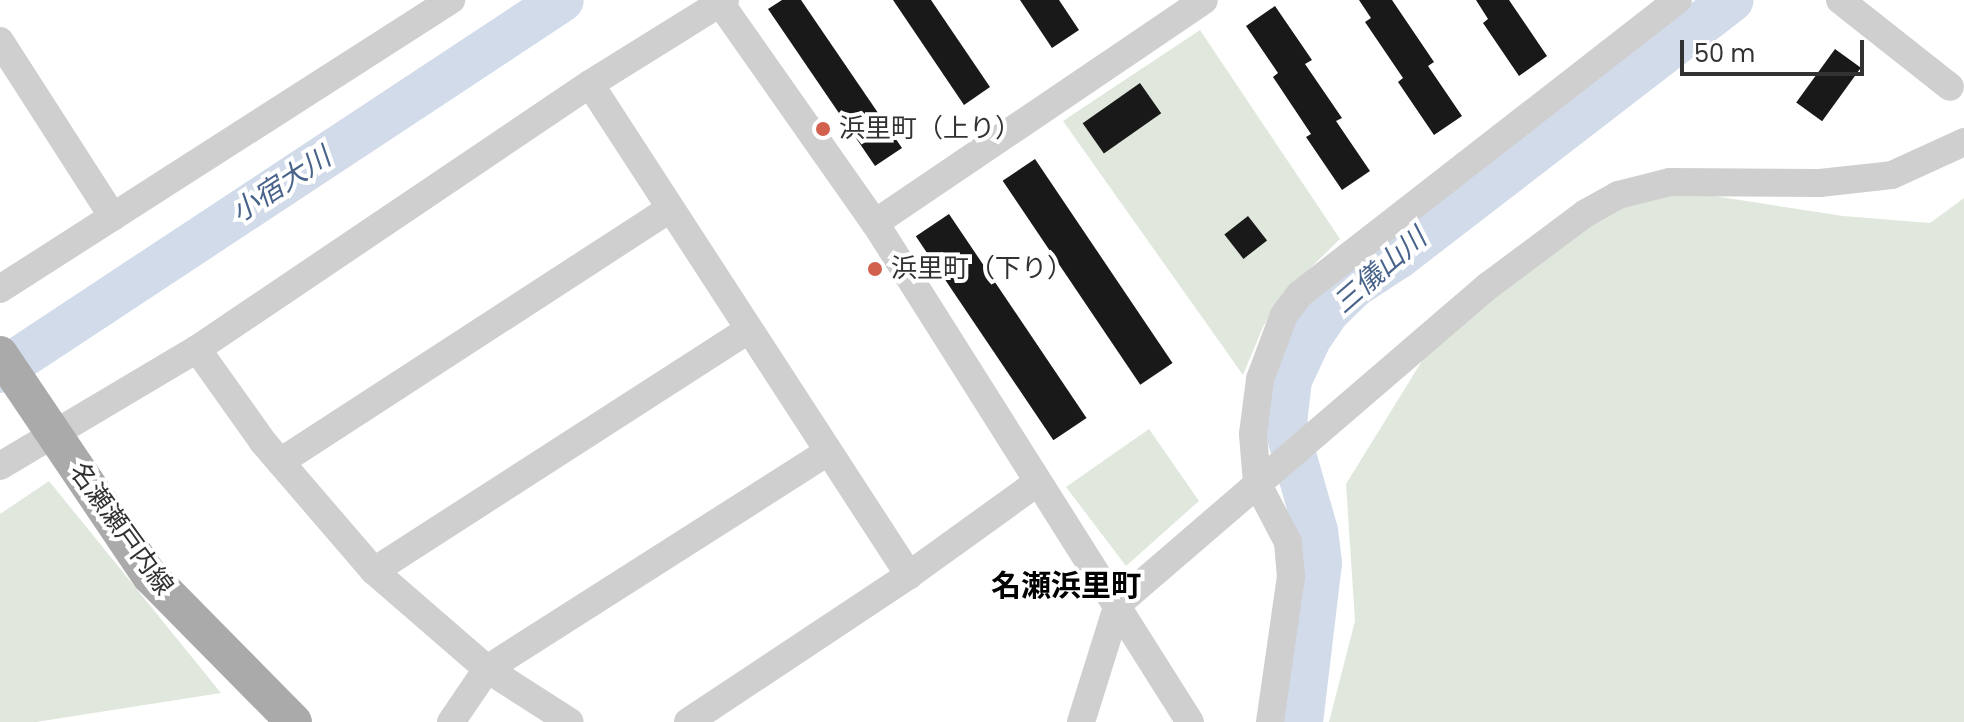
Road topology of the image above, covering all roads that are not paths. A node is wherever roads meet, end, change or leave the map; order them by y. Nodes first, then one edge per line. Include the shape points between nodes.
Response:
1 (451, 0) edge
2 (1204, 0) edge
3 (1678, 0) edge
4 (1840, 0) edge
5 (721, 1) edge
6 (0, 41) edge
7 (590, 84) junction
8 (1950, 87) dead end
9 (1964, 142) edge
10 (670, 209) junction
11 (113, 217) junction
12 (875, 223) junction
13 (0, 289) edge
14 (749, 329) junction
15 (197, 349) junction
16 (0, 354) edge
17 (52, 433) junction
18 (827, 452) junction
19 (280, 462) junction
20 (0, 466) edge
21 (1262, 480) junction
22 (1038, 482) junction
23 (374, 571) junction
24 (909, 575) junction
25 (1118, 604) junction
26 (487, 669) junction
27 (294, 722) edge
28 (451, 722) edge
29 (570, 722) edge
30 (688, 722) edge
31 (1081, 722) edge
32 (1190, 722) edge
33 (1270, 722) edge

1 - 11 street
2 - 12 street
3 - 21 street via 1300,294 1284,315 1260,379 1253,434
4 - 8 street
5 - 7 street
5 - 12 street
6 - 11 street
7 - 10 street
7 - 15 street
9 - 21 street via 1916,166 1869,178 1820,183 1670,182 1618,195 1488,286
10 - 14 street
10 - 19 street
11 - 13 street
12 - 22 street
14 - 18 street
14 - 23 street
15 - 17 street
15 - 19 street
16 - 17 main road, 名瀬瀬戸内線
17 - 20 street
17 - 27 main road, 名瀬瀬戸内線 via 150,576
18 - 24 street
18 - 26 street
19 - 23 street
21 - 25 street
21 - 33 street via 1288,542 1291,577
22 - 24 street
22 - 25 street
23 - 26 street
24 - 30 street
25 - 31 street
25 - 32 street
26 - 28 street
26 - 29 street

